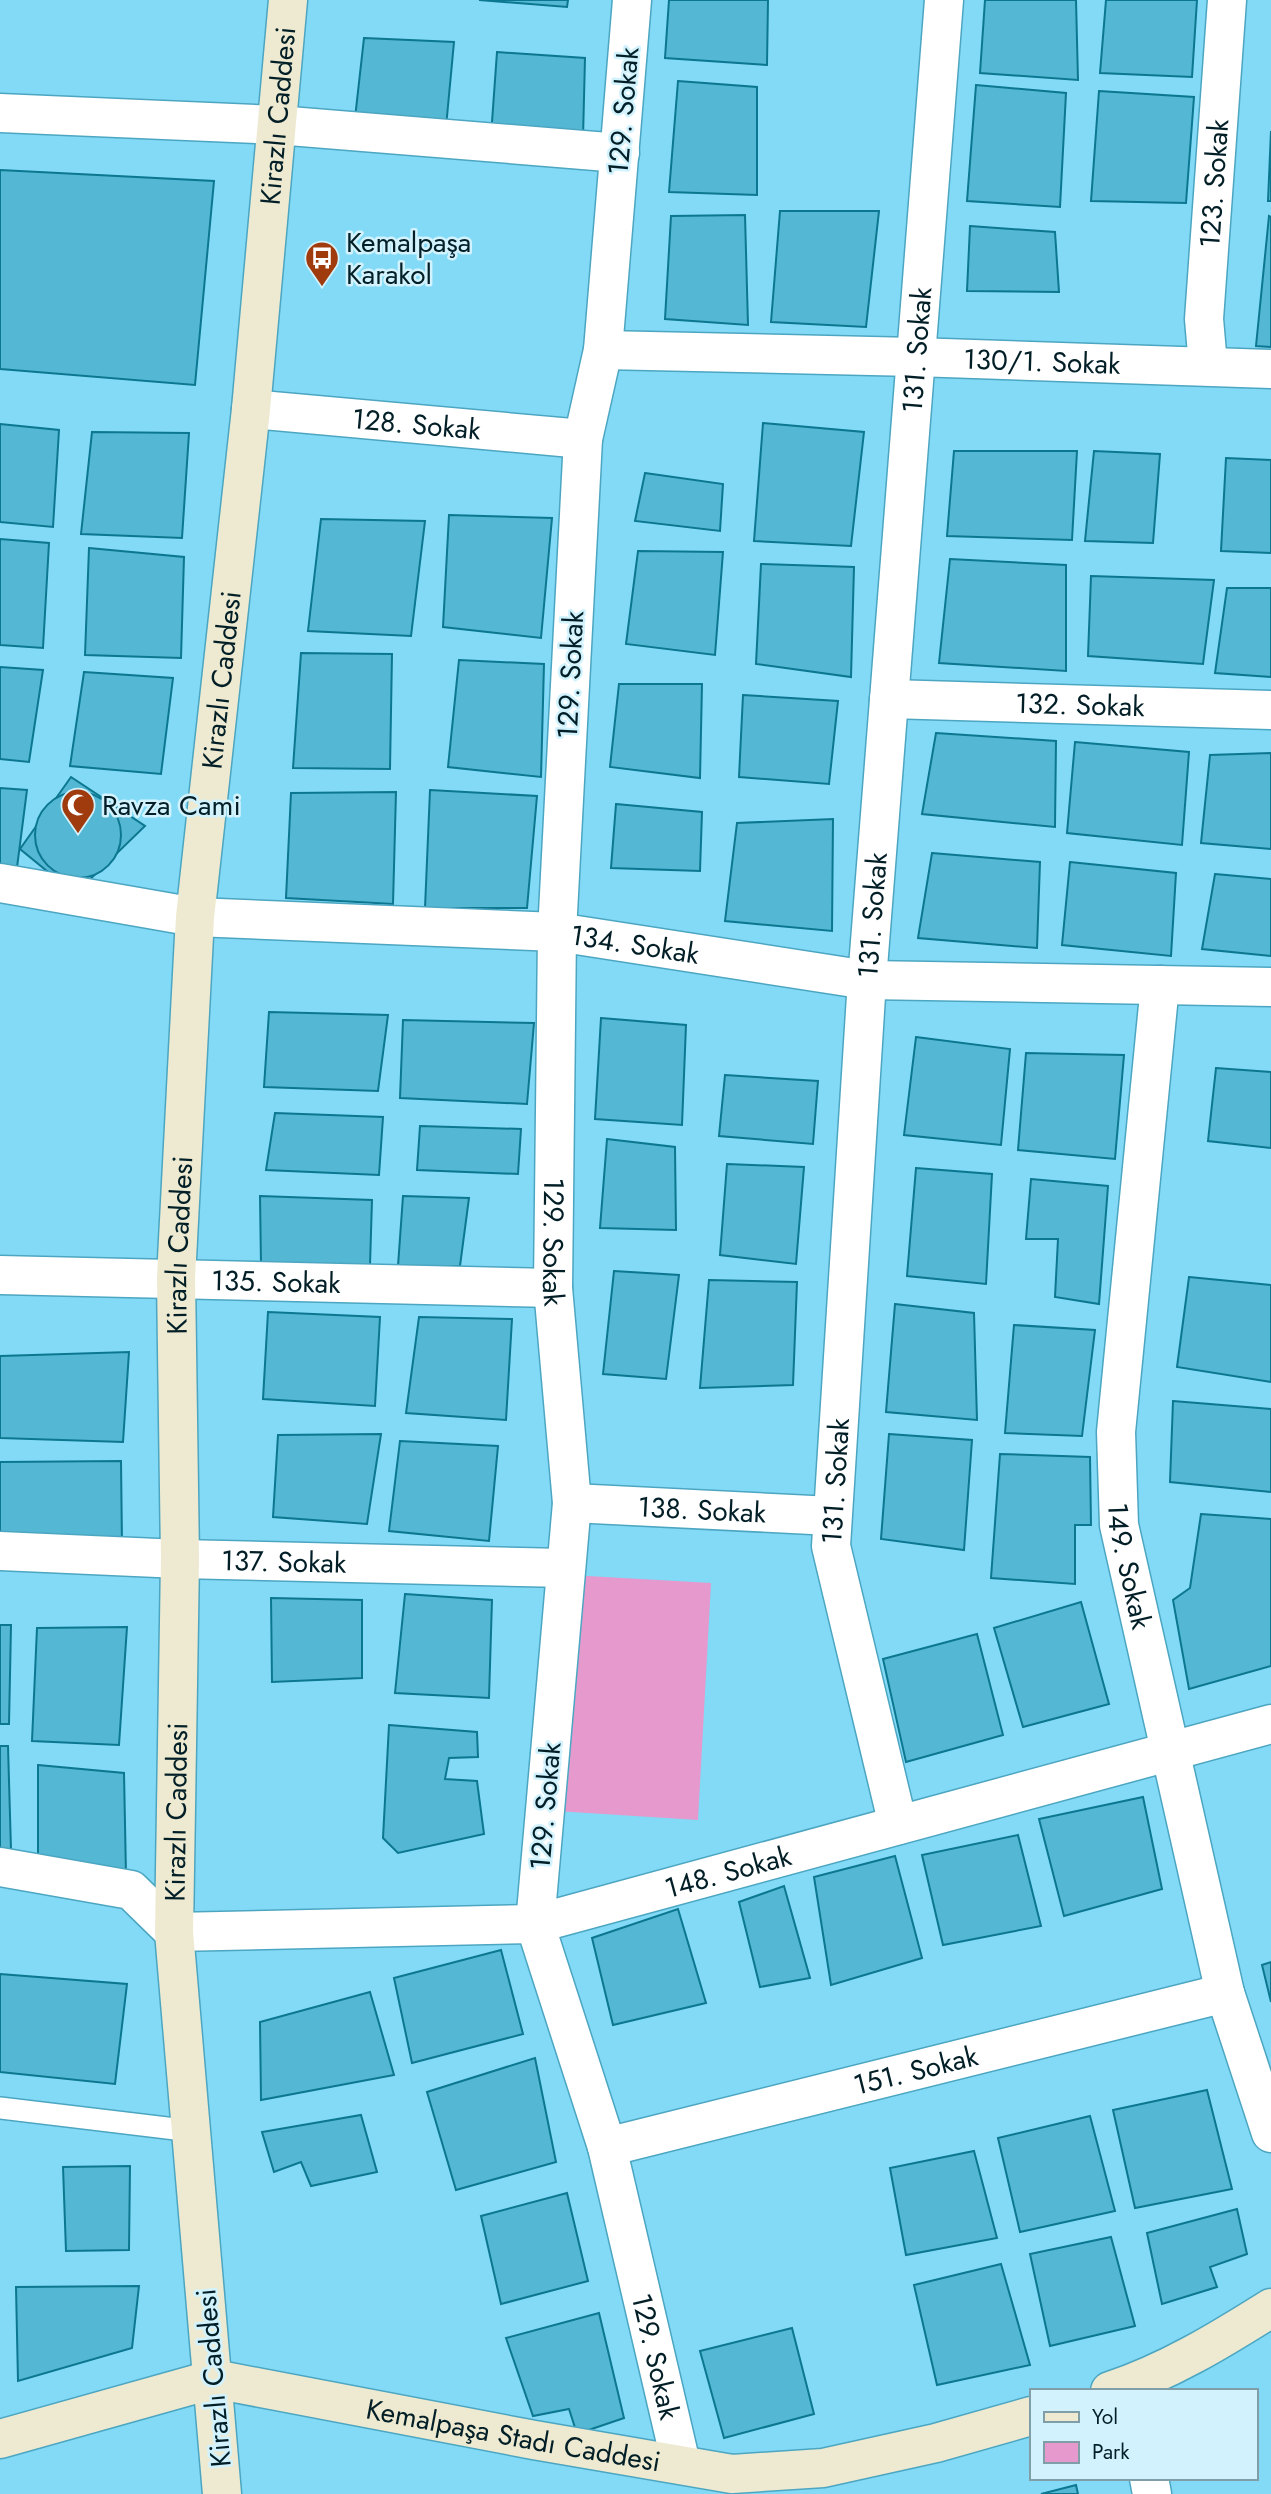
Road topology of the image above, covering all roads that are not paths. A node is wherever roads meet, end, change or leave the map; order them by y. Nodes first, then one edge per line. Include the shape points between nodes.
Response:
1 (288, 0) edge
2 (632, 0) edge
3 (944, 0) edge
4 (1227, 0) edge
5 (0, 113) edge
6 (277, 125) junction
7 (620, 153) junction
8 (603, 350) junction
9 (915, 357) junction
10 (1208, 365) junction
11 (1271, 369) edge
12 (251, 409) junction
13 (583, 439) junction
14 (889, 699) junction
15 (1271, 710) edge
16 (0, 883) edge
17 (195, 917) junction
18 (557, 932) junction
19 (867, 980) junction
20 (1160, 985) junction
21 (1271, 988) edge
22 (0, 1275) edge
23 (177, 1278) junction
24 (553, 1288) junction
25 (572, 1503) junction
26 (832, 1516) junction
27 (0, 1551) edge
28 (180, 1559) junction
29 (565, 1568) junction
30 (1271, 1724) edge
31 (1171, 1751) junction
32 (898, 1825) junction
33 (0, 1867) edge
34 (535, 1924) junction
35 (174, 1932) junction
36 (1225, 1993) junction
37 (0, 2108) edge
38 (192, 2131) junction
39 (1271, 2133) edge
40 (607, 2147) junction
41 (1271, 2308) edge
42 (214, 2379) junction
43 (1125, 2388) edge
44 (1030, 2416) edge
45 (0, 2439) edge
46 (681, 2464) junction
47 (734, 2484) edge
48 (222, 2494) edge

1 - 6 main road, Kirazlı Caddesi
2 - 7 street, 129. Sokak
3 - 9 street, 131. Sokak
4 - 10 street, 123. Sokak via 1204,319
5 - 6 street
6 - 7 street
6 - 12 main road, Kirazlı Caddesi
7 - 8 street, 129. Sokak
8 - 9 street, 130/1. Sokak
8 - 13 street, 129. Sokak
9 - 10 street, 130/1. Sokak
9 - 14 street, 131. Sokak
10 - 11 street, 130/1. Sokak
12 - 13 street, 128. Sokak
12 - 17 main road, Kirazlı Caddesi
13 - 18 street, 129. Sokak
14 - 15 street, 132. Sokak
14 - 19 street, 131. Sokak
16 - 17 street, 134. Sokak
17 - 18 street, 134. Sokak
17 - 23 main road, Kirazlı Caddesi
18 - 19 street, 134. Sokak
18 - 24 street, 129. Sokak
19 - 20 street, 134. Sokak
19 - 26 street, 131. Sokak
20 - 21 street, 134. Sokak
20 - 31 street, 149. Sokak via 1116,1432 1119,1525
22 - 23 street, 135. Sokak
23 - 24 street, 135. Sokak
23 - 28 main road, Kirazlı Caddesi
24 - 25 street, 129. Sokak
25 - 26 street, 138. Sokak
25 - 29 street, 129. Sokak
26 - 32 street, 131. Sokak via 831,1546
27 - 28 street, 137. Sokak
28 - 29 street, 137. Sokak
28 - 35 main road, Kirazlı Caddesi
29 - 34 street, 129. Sokak
30 - 31 street, 148. Sokak
31 - 32 street, 148. Sokak
31 - 36 street, 149. Sokak
32 - 34 street, 148. Sokak
33 - 35 street via 131,1890
34 - 35 street, 148. Sokak
34 - 40 street, 129. Sokak
35 - 38 main road, Kirazlı Caddesi
36 - 39 street, 149. Sokak
36 - 40 street, 151. Sokak
37 - 38 lane
38 - 42 main road, Kirazlı Caddesi
40 - 46 street, 129. Sokak
41 - 43 main road via 1211,2345
42 - 45 main road, Kemalpaşa Stadı Caddesi
42 - 46 main road, Kemalpaşa Stadı Caddesi
42 - 48 main road, Kirazlı Caddesi
44 - 47 main road, Kemalpaşa Stadı Caddesi via 936,2443
46 - 47 main road, Kemalpaşa Stadı Caddesi

